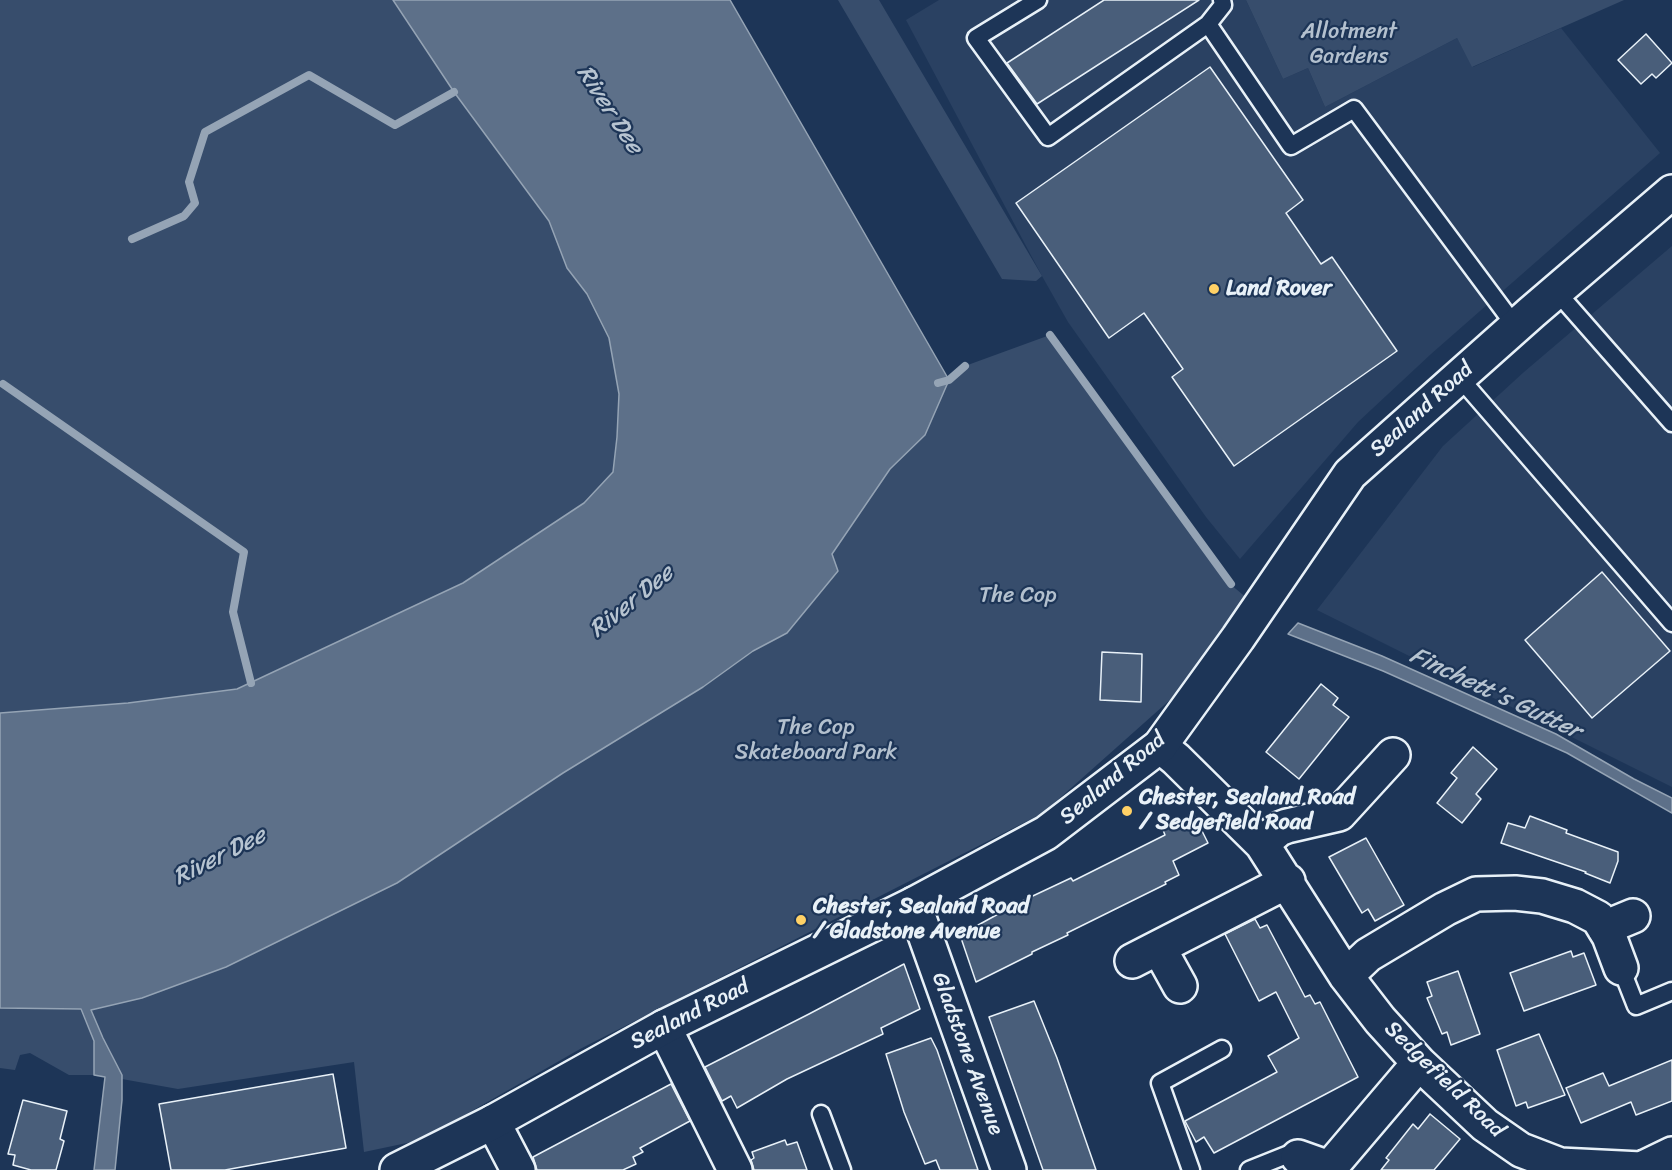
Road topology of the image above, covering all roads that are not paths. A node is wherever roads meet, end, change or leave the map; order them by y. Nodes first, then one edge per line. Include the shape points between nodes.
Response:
1 (1038, 0) edge
2 (1222, 0) edge
3 (1208, 24) junction
4 (1672, 192) edge
5 (1556, 291) junction
6 (1516, 327) junction
7 (1459, 377) junction
8 (1672, 423) edge
9 (1672, 623) edge
10 (1160, 746) junction
11 (1393, 755) dead end
12 (1262, 844) junction
13 (1288, 881) junction
14 (914, 904) junction
15 (1621, 968) joint
16 (1346, 976) junction
17 (1180, 986) dead end
18 (1672, 991) edge
19 (664, 1027) junction
20 (1222, 1049) dead end
21 (1419, 1063) junction
22 (821, 1114) dead end
23 (493, 1122) junction
24 (1672, 1154) edge
25 (1298, 1157) joint
26 (1329, 1169) edge
27 (397, 1170) edge
28 (518, 1170) edge
29 (735, 1170) edge
30 (842, 1170) edge
31 (1009, 1170) edge
32 (1191, 1170) edge
33 (1249, 1170) edge
34 (1641, 1170) edge

1 - 3 lane via 976,38 1048,137
2 - 3 lane via 1224,5
3 - 6 lane via 1291,146 1354,109
4 - 5 street, Sealand Road
5 - 6 street, Sealand Road
5 - 8 lane
6 - 7 street, Sealand Road
7 - 9 lane
7 - 10 street, Sealand Road via 1350,474
10 - 12 street, Sedgefield Road
10 - 14 street, Sealand Road via 1046,833
11 - 12 street via 1339,814 1279,829
12 - 13 street, Sedgefield Road
13 - 16 street, Sedgefield Road
13 - 17 street via 1146,955
14 - 19 street, Sealand Road
14 - 31 street, Gladstone Avenue
15 - 16 street via 1609,936 1619,922 1542,896 1515,892 1476,894 1444,909 1368,955
15 - 18 lane via 1636,1006
16 - 21 street, Sedgefield Road
19 - 23 street, Sealand Road
19 - 29 street
20 - 32 lane via 1160,1083
21 - 26 street
21 - 34 street, Sedgefield Road via 1485,1125 1521,1150 1560,1165
22 - 30 lane
23 - 27 street, Sealand Road
23 - 28 street
24 - 34 street, Sedgefield Road
25 - 26 street
25 - 33 lane via 1289,1154

